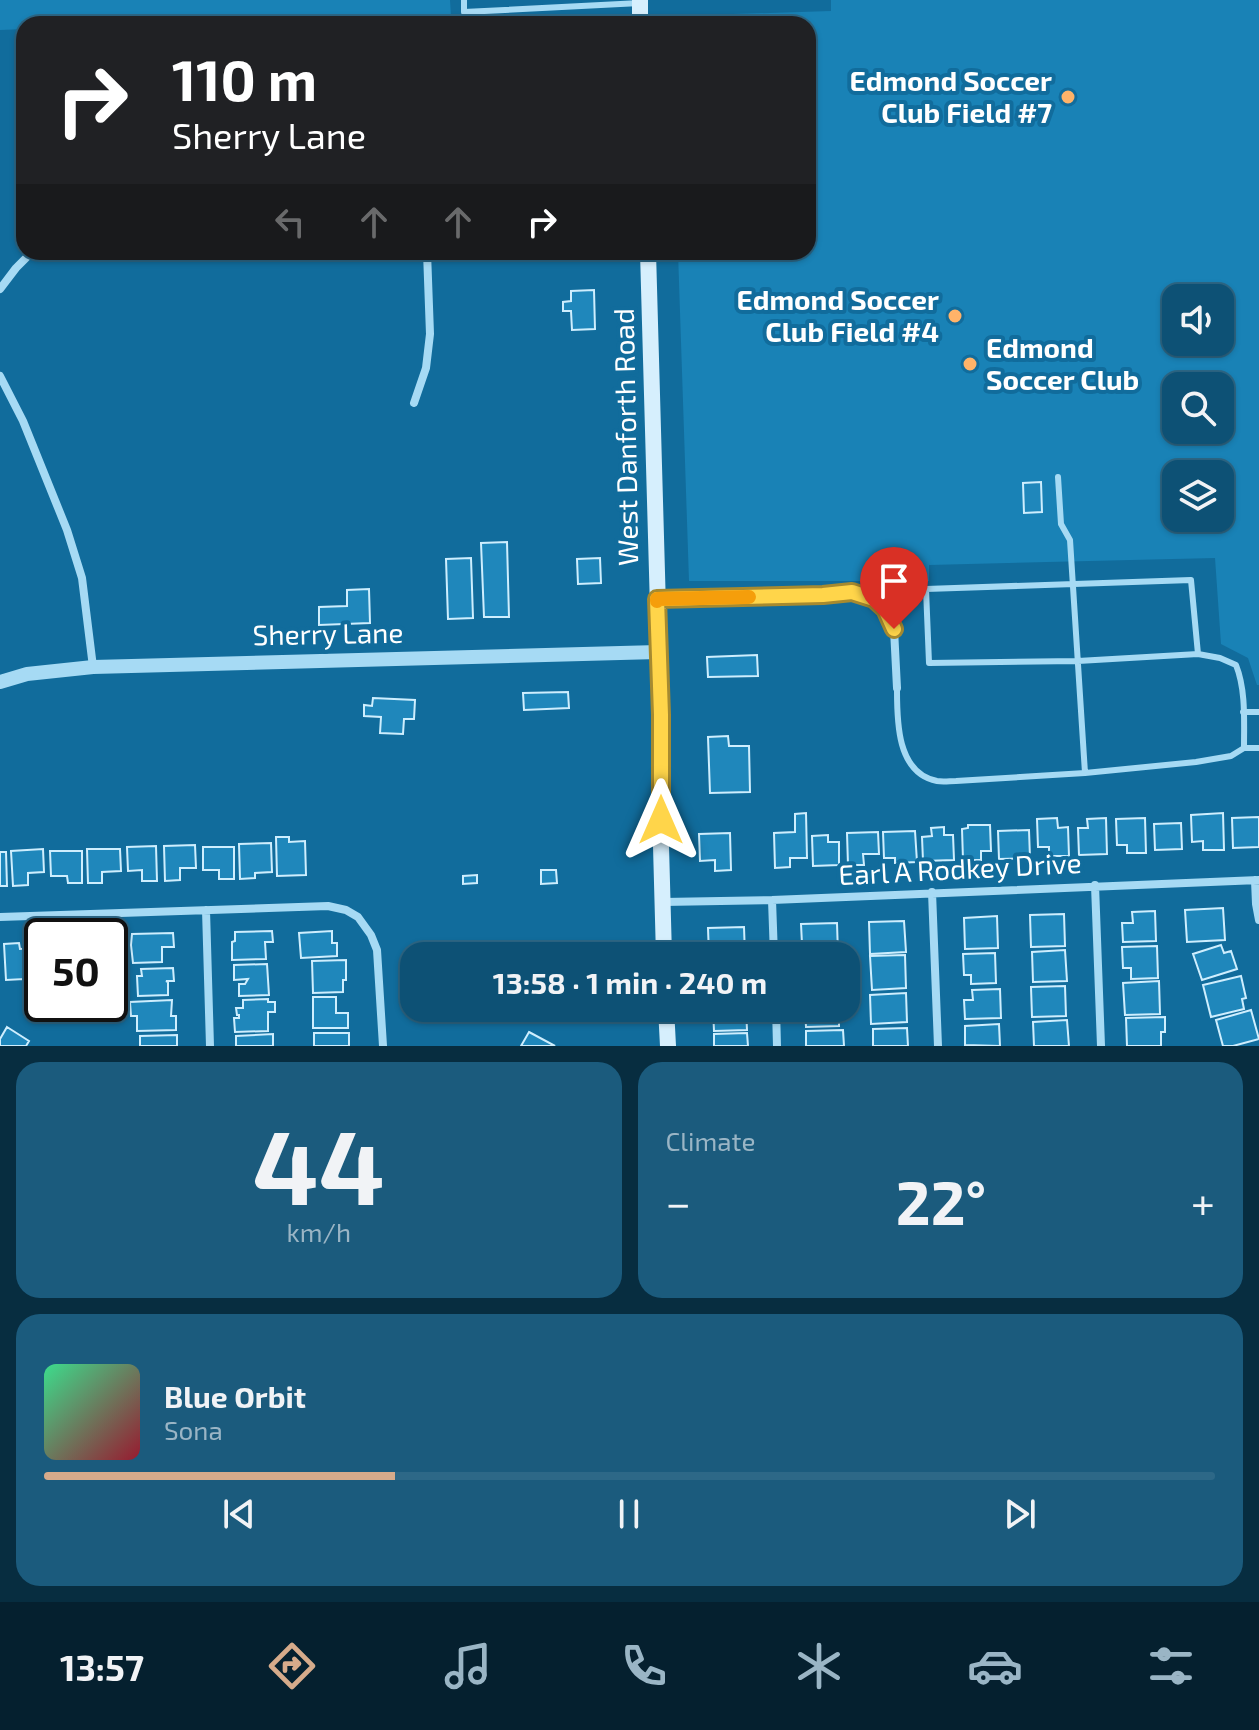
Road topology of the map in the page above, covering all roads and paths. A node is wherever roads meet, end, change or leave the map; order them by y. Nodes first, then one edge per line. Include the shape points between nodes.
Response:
1 (464, 0) edge
2 (640, 2) edge
3 (548, 4) edge
4 (24, 260) edge
5 (427, 260) edge
6 (648, 260) edge
7 (0, 289) edge
8 (0, 376) edge
9 (414, 403) dead end
10 (1058, 477) dead end
11 (1073, 584) junction
12 (657, 599) junction
13 (658, 652) junction
14 (1198, 654) junction
15 (1078, 661) junction
16 (93, 667) junction
17 (0, 682) edge
18 (897, 688) joint
19 (1243, 712) junction
20 (1259, 712) edge
21 (1244, 748) junction
22 (1259, 748) edge
23 (1085, 773) junction
24 (1257, 880) edge
25 (1095, 885) junction
26 (932, 892) junction
27 (772, 900) junction
28 (662, 902) junction
29 (206, 910) junction
30 (0, 917) edge
31 (1259, 920) edge
32 (663, 942) edge
33 (774, 942) edge
34 (667, 1022) edge
35 (776, 1022) edge
36 (210, 1046) edge
37 (383, 1046) edge
38 (668, 1046) edge
39 (777, 1046) edge
40 (938, 1046) edge
41 (1101, 1046) edge

1 - 3 lane via 464,12
2 - 3 lane
4 - 7 street
5 - 9 street via 430,334
6 - 12 main road, West Danforth Road
8 - 16 street via 75,554
10 - 11 lane
11 - 14 lane via 1191,580
11 - 15 lane
11 - 15 lane via 926,589 929,663
12 - 13 main road, West Danforth Road
12 - 18 street via 852,592 874,599 894,629
13 - 16 street, Sherry Lane
13 - 28 main road, West Danforth Road
14 - 15 lane
14 - 19 lane via 1236,665
15 - 23 lane
16 - 17 street, Sherry Lane
18 - 23 lane via 901,745 918,771 935,781
19 - 20 lane
19 - 21 lane
21 - 22 lane
21 - 23 lane via 1208,760
24 - 25 street, Earl A Rodkey Drive
24 - 31 street
25 - 26 street, Earl A Rodkey Drive
25 - 41 street
26 - 27 street, Earl A Rodkey Drive
26 - 40 street
27 - 28 street, Earl A Rodkey Drive
27 - 33 street
28 - 32 main road, West Danforth Road
29 - 30 street
29 - 36 street
29 - 37 street via 328,906 358,917 377,950
34 - 38 main road
35 - 39 street

